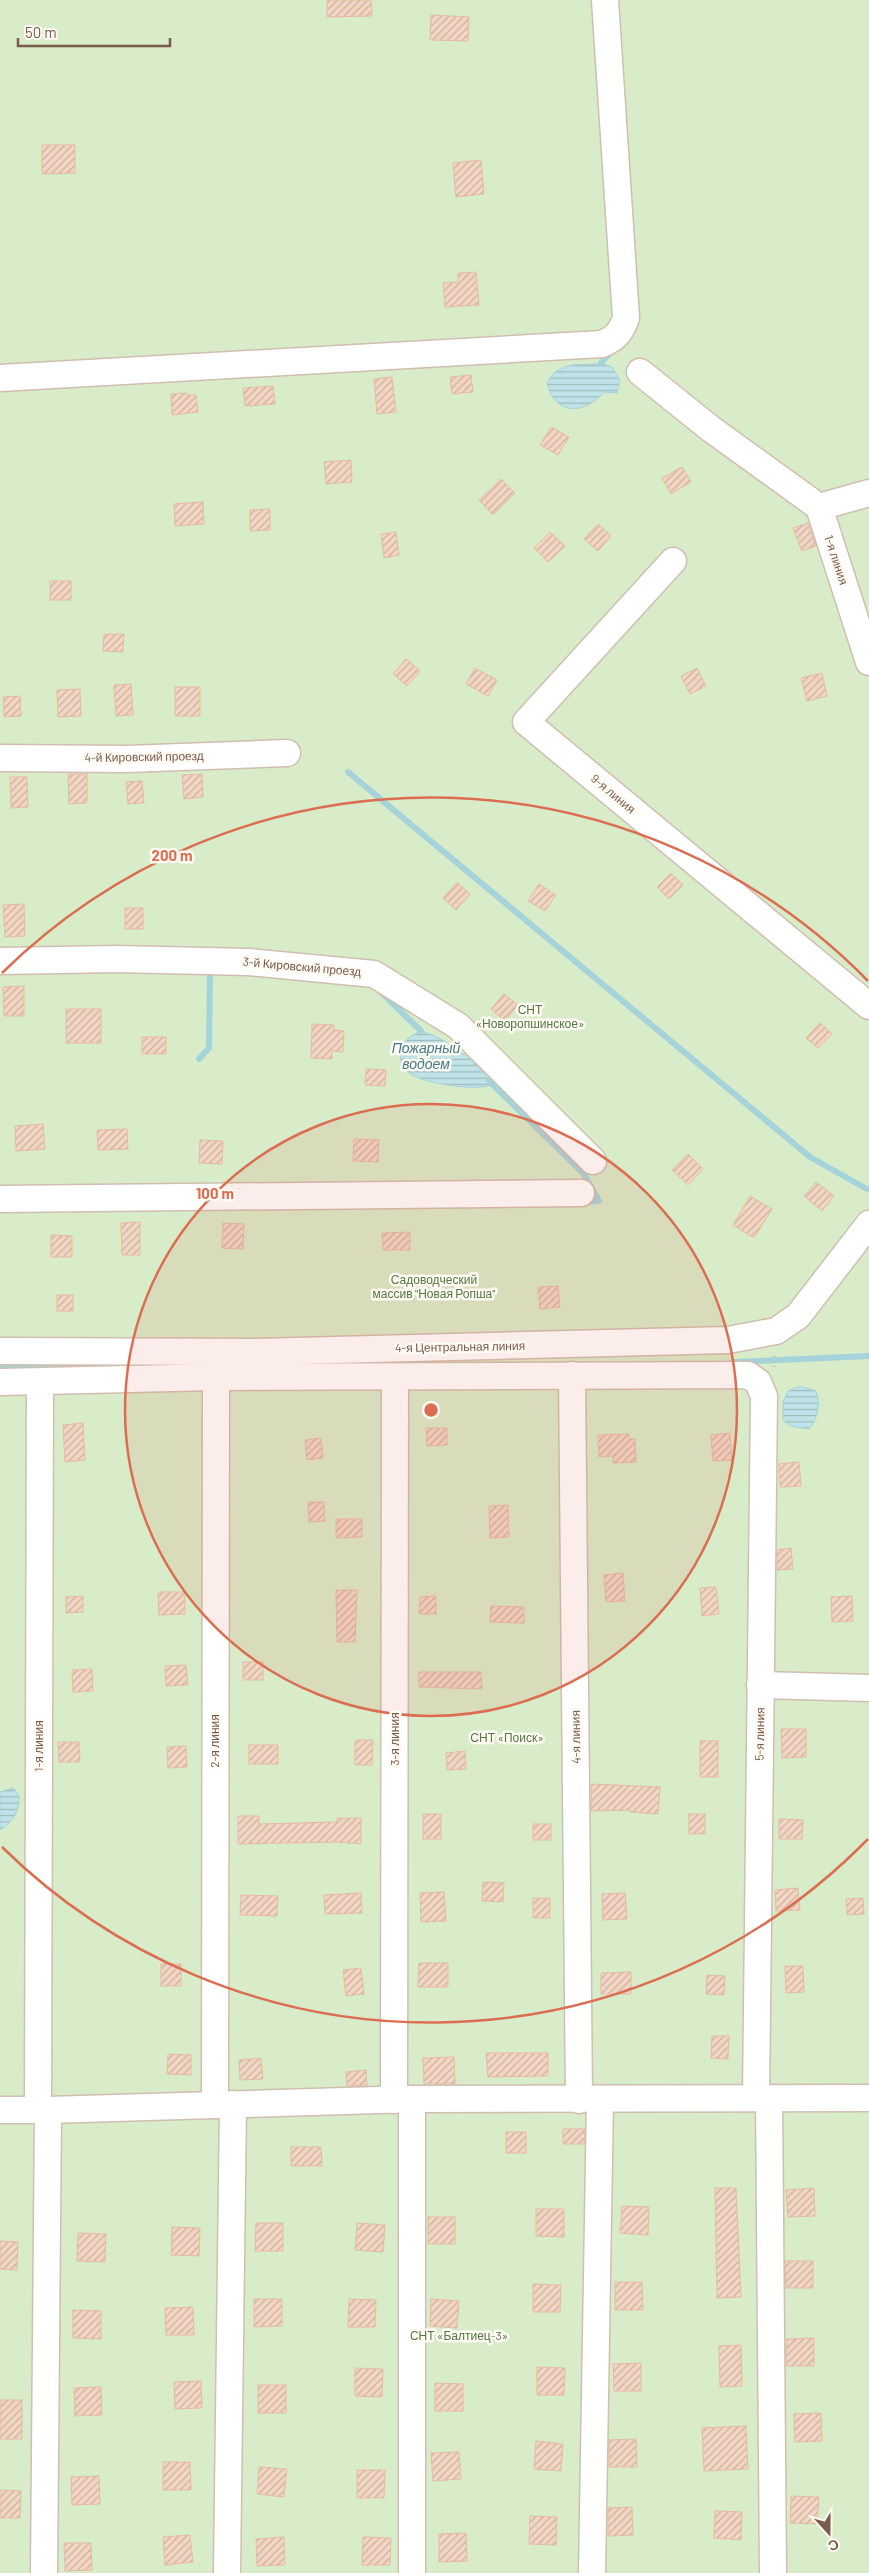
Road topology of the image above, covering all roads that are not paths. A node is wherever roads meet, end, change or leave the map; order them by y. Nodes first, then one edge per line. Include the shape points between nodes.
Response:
1 (605, 0) edge
2 (640, 372) dead end
3 (0, 378) edge
4 (869, 492) edge
5 (819, 507) junction
6 (673, 561) dead end
7 (869, 662) edge
8 (287, 753) dead end
9 (0, 758) edge
10 (0, 961) edge
11 (869, 1006) edge
12 (593, 1161) dead end
13 (581, 1193) dead end
14 (0, 1199) edge
15 (869, 1224) edge
16 (0, 1351) edge
17 (572, 1375) junction
18 (216, 1378) junction
19 (395, 1378) junction
20 (0, 1382) edge
21 (40, 1382) junction
22 (760, 1685) junction
23 (869, 1688) edge
24 (869, 2098) edge
25 (762, 2099) junction
26 (403, 2100) junction
27 (589, 2100) junction
28 (224, 2105) junction
29 (0, 2110) edge
30 (43, 2110) junction
31 (44, 2573) edge
32 (227, 2573) edge
33 (412, 2573) edge
34 (592, 2573) edge
35 (773, 2573) edge

1 - 3 street via 626,318 622,332 612,340 573,346
2 - 5 street via 711,429
4 - 5 street
5 - 7 street, 1-я линия
6 - 11 street, 9-я линия via 526,722
8 - 9 street, 4-й Кировский проезд via 127,759
10 - 12 street, 3-й Кировский проезд via 249,962 374,974 458,1026
13 - 14 street
15 - 16 street, 4-я Центральная линия via 798,1316 776,1331 728,1340 258,1352
17 - 19 street
17 - 22 street, 5-я линия via 748,1375 758,1382 764,1396
17 - 27 street, 4-я линия
18 - 19 street
18 - 21 street
18 - 28 street, 2-я линия
19 - 26 street, 3-я линия
20 - 21 street
21 - 30 street, 1-я линия
22 - 23 street
22 - 25 street, 5-я линия
24 - 25 street
25 - 27 street
25 - 35 street, 5-я линия
26 - 27 street
26 - 28 street
26 - 33 street, 3-я линия
27 - 34 street, 4-я линия
28 - 30 street
28 - 32 street, 2-я линия
29 - 30 street
30 - 31 street, 1-я линия

